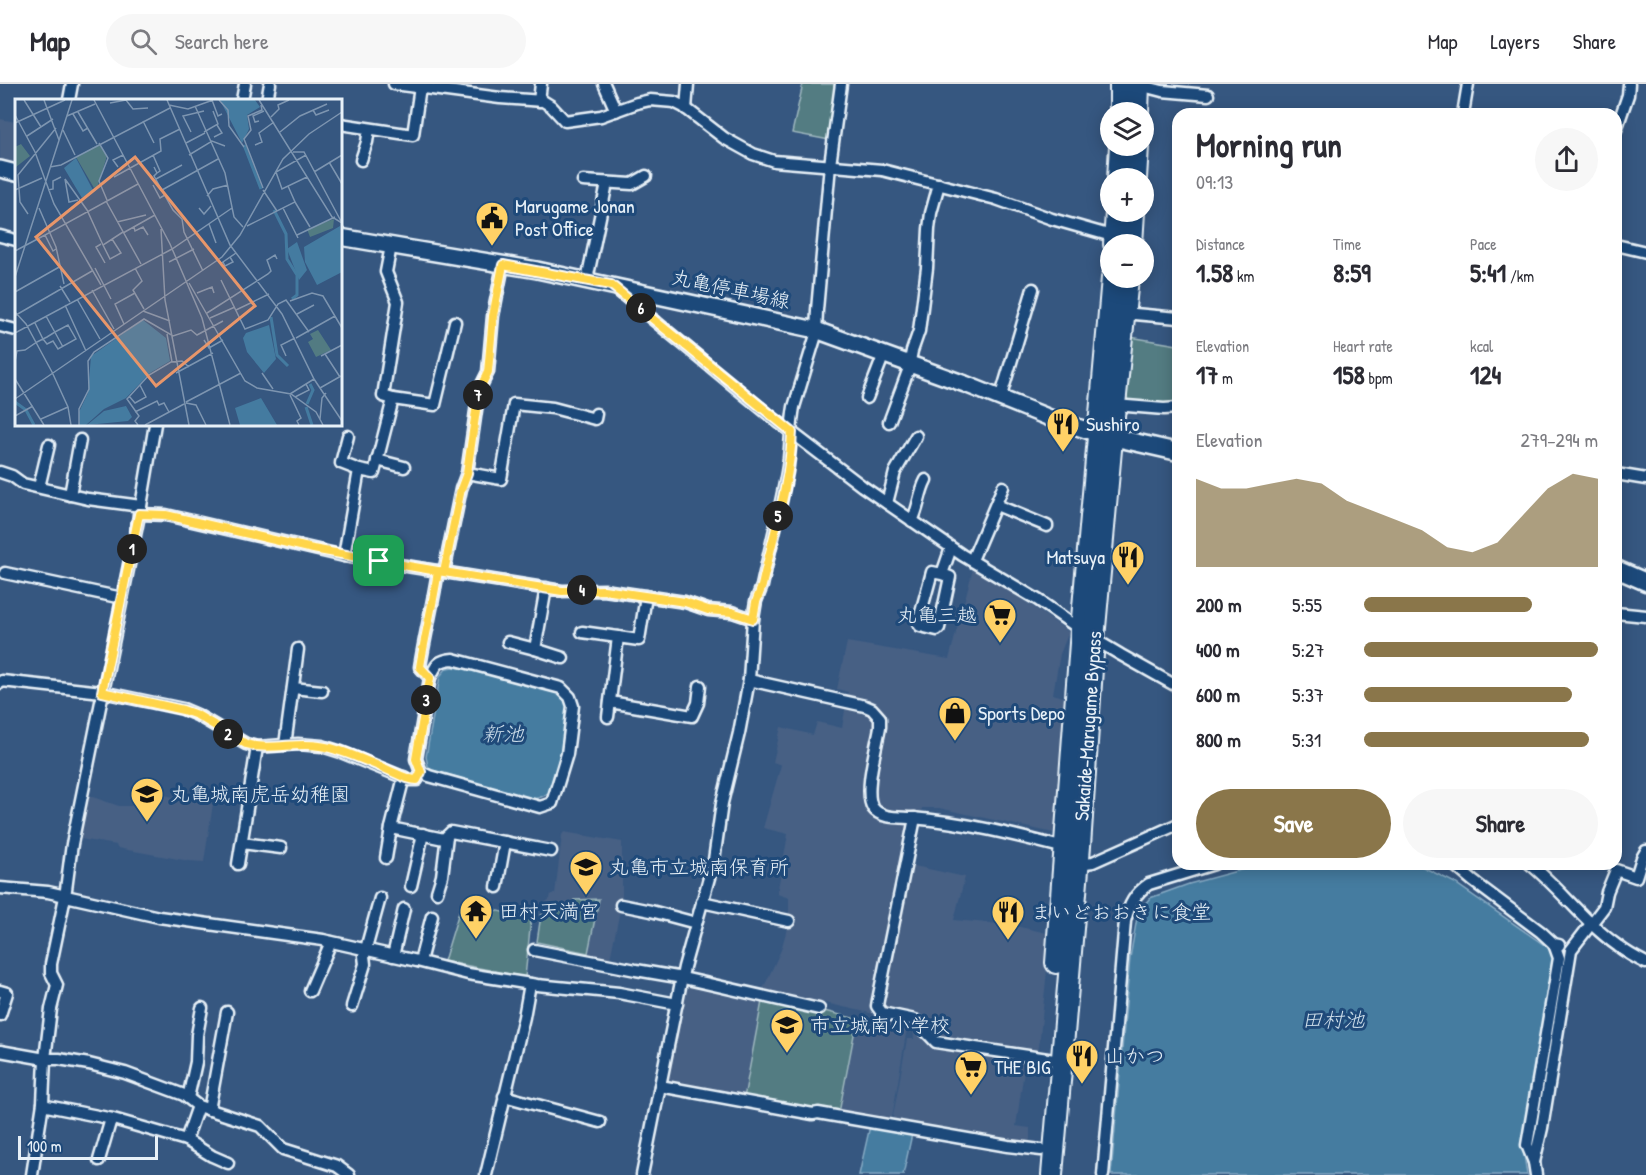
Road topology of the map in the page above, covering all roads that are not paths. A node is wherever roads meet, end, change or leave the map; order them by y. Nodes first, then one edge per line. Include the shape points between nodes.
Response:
1 (72, 84) edge
2 (245, 84) edge
3 (270, 84) edge
4 (394, 84) edge
5 (541, 84) edge
6 (604, 84) edge
7 (688, 84) edge
8 (842, 84) edge
9 (1120, 84) edge
10 (1139, 84) edge
11 (1468, 84) edge
12 (1629, 84) edge
13 (420, 87) junction
14 (1175, 88) edge
15 (1208, 95) dead end
16 (69, 99) edge
17 (242, 99) edge
18 (267, 99) edge
19 (539, 101) junction
20 (1120, 102) edge
21 (1138, 102) edge
22 (1463, 108) edge
23 (686, 109) junction
24 (616, 111) junction
25 (1622, 112) edge
26 (342, 124) edge
27 (369, 129) junction
28 (361, 160) dead end
29 (830, 165) junction
30 (0, 169) edge
31 (15, 173) edge
32 (646, 176) dead end
33 (583, 181) dead end
34 (607, 183) junction
35 (939, 184) junction
36 (1100, 235) edge
37 (0, 236) edge
38 (342, 237) edge
39 (15, 240) edge
40 (391, 246) junction
41 (1622, 246) edge
42 (1646, 252) edge
43 (503, 265) junction
44 (587, 280) junction
45 (611, 285) junction
46 (1112, 288) edge
47 (1127, 288) edge
48 (1033, 289) dead end
49 (1124, 313) junction
50 (1172, 317) edge
51 (454, 322) dead end
52 (0, 326) edge
53 (15, 330) edge
54 (816, 330) junction
55 (884, 354) junction
56 (909, 363) junction
57 (867, 398) dead end
58 (393, 399) junction
59 (1000, 399) junction
60 (1115, 405) junction
61 (1172, 408) edge
62 (596, 414) dead end
63 (889, 422) dead end
64 (155, 426) edge
65 (792, 432) junction
66 (348, 436) dead end
67 (916, 436) dead end
68 (1106, 436) junction
69 (80, 440) dead end
70 (49, 445) dead end
71 (1172, 451) edge
72 (377, 460) junction
73 (404, 467) dead end
74 (359, 470) junction
75 (0, 472) edge
76 (467, 473) junction
77 (1622, 475) edge
78 (1646, 479) edge
79 (926, 480) dead end
80 (39, 487) junction
81 (1004, 487) dead end
82 (70, 495) junction
83 (887, 503) junction
84 (996, 505) junction
85 (140, 510) junction
86 (912, 521) junction
87 (1047, 526) dead end
88 (951, 548) junction
89 (344, 555) junction
90 (972, 561) junction
91 (441, 572) junction
92 (1622, 572) edge
93 (5, 573) dead end
94 (942, 574) junction
95 (1646, 582) edge
96 (546, 588) junction
97 (646, 596) junction
98 (122, 598) junction
99 (1622, 614) edge
100 (1646, 616) edge
101 (753, 619) junction
102 (582, 632) dead end
103 (1087, 634) junction
104 (618, 637) junction
105 (508, 642) dead end
106 (298, 649) dead end
107 (535, 649) junction
108 (563, 658) dead end
109 (430, 678) junction
110 (749, 680) junction
111 (0, 683) edge
112 (1172, 684) edge
113 (700, 686) dead end
114 (293, 688) junction
115 (102, 692) junction
116 (322, 692) dead end
117 (610, 702) junction
118 (608, 717) dead end
119 (285, 745) junction
120 (257, 747) junction
121 (421, 772) junction
122 (404, 777) junction
123 (915, 818) junction
124 (1172, 827) edge
125 (391, 828) junction
126 (423, 834) junction
127 (447, 836) junction
128 (505, 842) junction
129 (242, 843) junction
130 (281, 848) dead end
131 (1065, 848) junction
132 (551, 851) dead end
133 (1646, 851) edge
134 (386, 858) dead end
135 (238, 864) dead end
136 (1078, 864) junction
137 (1194, 870) edge
138 (1460, 870) edge
139 (1537, 870) edge
140 (411, 886) dead end
141 (497, 887) dead end
142 (0, 888) edge
143 (437, 892) dead end
144 (65, 897) junction
145 (380, 898) dead end
146 (702, 902) junction
147 (621, 905) dead end
148 (404, 909) dead end
149 (432, 916) dead end
150 (789, 921) dead end
151 (696, 923) junction
152 (1592, 924) junction
153 (331, 942) junction
154 (1554, 944) junction
155 (1574, 946) junction
156 (366, 950) junction
157 (534, 950) dead end
158 (393, 956) junction
159 (420, 962) junction
160 (1646, 963) edge
161 (683, 978) junction
162 (530, 984) junction
163 (0, 991) edge
164 (310, 991) dead end
165 (677, 1004) junction
166 (352, 1005) dead end
167 (202, 1008) dead end
168 (819, 1009) dead end
169 (227, 1012) dead end
170 (0, 1015) edge
171 (0, 1051) edge
172 (45, 1059) junction
173 (1055, 1060) junction
174 (660, 1086) junction
175 (504, 1096) junction
176 (188, 1098) junction
177 (43, 1103) junction
178 (203, 1108) junction
179 (111, 1119) junction
180 (600, 1122) dead end
181 (186, 1140) junction
182 (1041, 1150) junction
183 (99, 1160) dead end
184 (1534, 1162) junction
185 (228, 1163) dead end
186 (336, 1171) edge
187 (32, 1175) edge
188 (350, 1175) edge
189 (486, 1175) edge
190 (642, 1175) edge
191 (1039, 1175) edge
192 (1052, 1175) edge
193 (1103, 1175) edge
194 (1536, 1175) edge

1 - 16 street
2 - 17 street
3 - 18 street
4 - 13 street
5 - 19 street
6 - 24 street
7 - 23 street
8 - 29 street
9 - 20 highway
10 - 14 street via 1162,91
10 - 21 highway
11 - 22 street
12 - 25 street
13 - 19 street
13 - 27 street via 413,135
14 - 15 street
19 - 24 street via 551,106 565,121
23 - 24 street via 674,102 650,100
23 - 29 street via 753,154 795,164
26 - 27 street
27 - 28 street
29 - 35 street via 882,170
29 - 54 street
30 - 31 main road
32 - 34 street via 632,184
33 - 34 street
34 - 44 street
35 - 36 street
35 - 56 street via 931,213 919,331
37 - 39 street
38 - 40 main road, 丸亀停車場線
40 - 43 main road, 丸亀停車場線
40 - 58 street via 386,272 398,302 383,396
41 - 42 street
43 - 44 main road, 丸亀停車場線
43 - 76 street via 488,372 479,390
44 - 45 main road, 丸亀停車場線
45 - 54 main road, 丸亀停車場線
45 - 65 street
46 - 68 highway, Sakaide-Marugame Bypass
47 - 49 highway, Sakaide-Marugame Bypass
48 - 59 street
49 - 50 street
49 - 60 highway, Sakaide-Marugame Bypass
51 - 58 street via 435,405
52 - 53 street
54 - 55 main road, 丸亀停車場線
54 - 65 street via 794,407
55 - 56 main road, 丸亀停車場線
55 - 57 street
56 - 59 main road, 丸亀停車場線
56 - 63 street
58 - 72 street
59 - 68 main road, 丸亀停車場線
60 - 61 street
60 - 68 highway, Sakaide-Marugame Bypass
62 - 76 street via 595,419 553,408 514,404 501,479
64 - 85 street
65 - 83 street
65 - 101 street via 787,472
66 - 74 street via 341,463
67 - 83 street via 895,472
68 - 71 main road
68 - 103 highway, Sakaide-Marugame Bypass
69 - 82 street via 73,453
70 - 80 street
72 - 73 street
72 - 74 street via 374,473
74 - 89 street
75 - 80 street
76 - 91 street
77 - 78 street
79 - 86 street
80 - 82 street
81 - 84 street
82 - 85 street
83 - 86 street
84 - 87 street
84 - 90 street
85 - 89 street
85 - 98 street
86 - 88 street
88 - 90 street
88 - 94 street
89 - 91 street
90 - 103 street
91 - 96 street
91 - 109 street via 420,667
92 - 95 main road
93 - 98 street
94 - 94 street via 932,572 920,626 939,628 950,578
96 - 97 street
96 - 107 street
97 - 101 street
97 - 104 street via 639,640
98 - 115 street
99 - 100 street
101 - 110 street
102 - 104 street
103 - 112 street
103 - 131 highway, Sakaide-Marugame Bypass
103 - 136 highway, Sakaide-Marugame Bypass
104 - 117 street
105 - 107 street
106 - 114 street
107 - 108 street
109 - 121 street via 416,759
109 - 121 street via 435,666 453,659 561,688 573,706 567,754 552,803 540,807
110 - 123 street via 872,709 880,718 880,727 868,791 872,807 888,817
110 - 146 street via 722,803 714,860
111 - 115 street
113 - 117 street via 699,703 692,716
114 - 116 street
114 - 119 street
115 - 120 street via 183,710
115 - 144 street
117 - 118 street
119 - 120 street
119 - 122 street via 322,746
120 - 129 street
121 - 122 street via 417,780
122 - 125 street
123 - 131 street via 974,826
123 - 173 street via 879,1010 915,1020 936,1042
124 - 136 street via 1093,862
125 - 126 street
125 - 134 street
126 - 127 street via 444,839
126 - 140 street
127 - 128 street via 451,832
127 - 143 street
128 - 132 street
128 - 141 street
129 - 130 street
129 - 135 street
131 - 173 highway, Sakaide-Marugame Bypass
133 - 152 street via 1636,877 1616,870 1604,907
136 - 173 highway, Sakaide-Marugame Bypass
137 - 193 street via 1140,890 1125,921
138 - 154 street
139 - 152 street
142 - 144 street
144 - 153 street via 159,917
144 - 172 street via 51,964 57,985
145 - 156 street
146 - 150 street
146 - 151 street
147 - 151 street
148 - 158 street
149 - 159 street
151 - 161 street
152 - 155 street
152 - 160 street
153 - 156 street
153 - 164 street
154 - 155 street
154 - 184 street via 1559,958 1527,1145
155 - 184 street
156 - 158 street
156 - 166 street
157 - 161 street
158 - 159 street
159 - 162 street
161 - 165 street
161 - 168 street
162 - 165 street via 619,993
162 - 175 street
163 - 170 street via 7,993
165 - 174 street
167 - 176 street
169 - 178 street
171 - 172 street
172 - 176 street via 125,1073
172 - 177 street
173 - 182 highway, Sakaide-Marugame Bypass
173 - 192 highway, Sakaide-Marugame Bypass
174 - 182 street
174 - 190 street
175 - 180 street
175 - 189 street
176 - 178 street
177 - 179 street
177 - 187 street
178 - 181 street
178 - 186 street via 260,1126 282,1149
179 - 181 street
179 - 183 street
181 - 185 street
182 - 191 highway, Sakaide-Marugame Bypass
184 - 194 street
186 - 188 street

